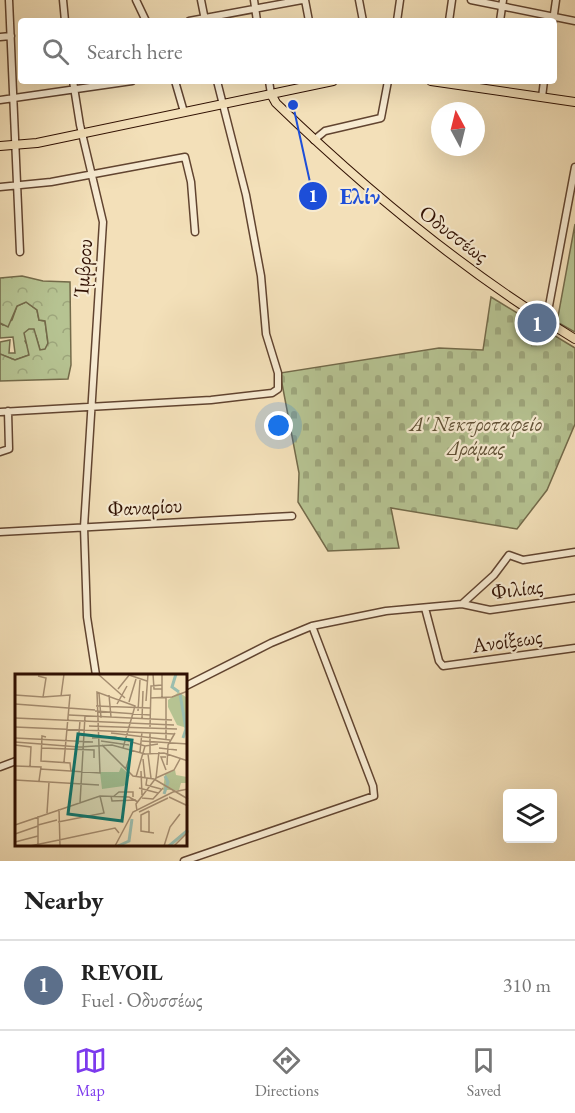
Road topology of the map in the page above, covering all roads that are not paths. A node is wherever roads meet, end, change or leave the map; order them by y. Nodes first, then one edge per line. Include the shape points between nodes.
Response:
1 (9, 0) edge
2 (63, 0) edge
3 (136, 0) edge
4 (201, 0) edge
5 (254, 0) edge
6 (304, 0) edge
7 (359, 0) edge
8 (400, 0) edge
9 (452, 0) edge
10 (471, 0) edge
11 (556, 0) edge
12 (503, 3) edge
13 (255, 9) junction
14 (65, 18) edge
15 (145, 18) edge
16 (205, 18) edge
17 (214, 18) edge
18 (256, 18) edge
19 (308, 18) edge
20 (362, 18) edge
21 (397, 18) edge
22 (449, 18) edge
23 (500, 18) edge
24 (554, 18) edge
25 (557, 18) edge
26 (575, 21) edge
27 (11, 36) junction
28 (0, 37) edge
29 (74, 84) edge
30 (113, 84) edge
31 (176, 84) edge
32 (218, 84) edge
33 (269, 84) edge
34 (312, 84) edge
35 (387, 84) edge
36 (544, 84) edge
37 (490, 85) edge
38 (75, 90) junction
39 (271, 94) junction
40 (542, 97) junction
41 (14, 99) junction
42 (0, 100) edge
43 (575, 102) edge
44 (221, 104) junction
45 (184, 112) junction
46 (82, 134) junction
47 (314, 140) junction
48 (17, 145) junction
49 (0, 146) edge
50 (575, 167) edge
51 (92, 175) junction
52 (18, 186) junction
53 (0, 187) edge
54 (195, 232) dead end
55 (20, 252) dead end
56 (546, 322) junction
57 (575, 339) edge
58 (91, 407) junction
59 (8, 411) junction
60 (0, 412) edge
61 (0, 452) edge
62 (292, 516) dead end
63 (84, 527) junction
64 (0, 531) edge
65 (575, 552) edge
66 (575, 598) edge
67 (462, 604) junction
68 (424, 608) junction
69 (312, 626) junction
70 (575, 648) edge
71 (96, 674) edge
72 (188, 685) edge
73 (15, 761) edge
74 (0, 767) edge
75 (184, 861) edge

1 - 27 street
2 - 14 street
3 - 15 street
4 - 16 street
5 - 13 street
6 - 13 street
6 - 19 street
7 - 20 street
8 - 21 street
9 - 22 street
10 - 12 street
11 - 24 street
12 - 23 street
12 - 24 street
13 - 17 street
13 - 18 street
25 - 26 street
27 - 28 street
27 - 41 street
29 - 38 street, Ίμβρου
30 - 38 street
31 - 45 street
32 - 44 street
33 - 39 street
34 - 39 main road
35 - 47 street via 381,118 325,130
36 - 40 street
37 - 40 main road
38 - 41 street
38 - 46 street, Ίμβρου
39 - 44 main road
39 - 47 main road, Οδυσσέως
40 - 43 main road
41 - 42 street
41 - 48 street
44 - 45 main road
44 - 58 street via 246,195 278,389 211,400
45 - 46 main road
46 - 48 main road
46 - 51 street, Ίμβρου
47 - 56 main road, Οδυσσέως via 443,250
48 - 49 main road
48 - 52 street
50 - 56 street
51 - 52 street
51 - 54 street via 185,157
51 - 58 street, Ίμβρου via 103,222
52 - 53 street
52 - 55 street
56 - 57 main road, Οδυσσέως
58 - 59 street
58 - 63 street, Ίμβρου
59 - 60 street
59 - 61 street via 9,449
62 - 63 street, Φαναρίου
63 - 64 street, Φαναρίου
63 - 71 street, Ίμβρου via 87,617
65 - 67 street via 523,560 509,555 494,575
66 - 67 street, Φιλίας via 490,610
67 - 68 street, Φιλίας
68 - 69 street, Φιλίας
68 - 70 street, Ανοίξεως via 443,666
69 - 72 street, Φιλίας
69 - 75 street via 374,796
73 - 74 street

